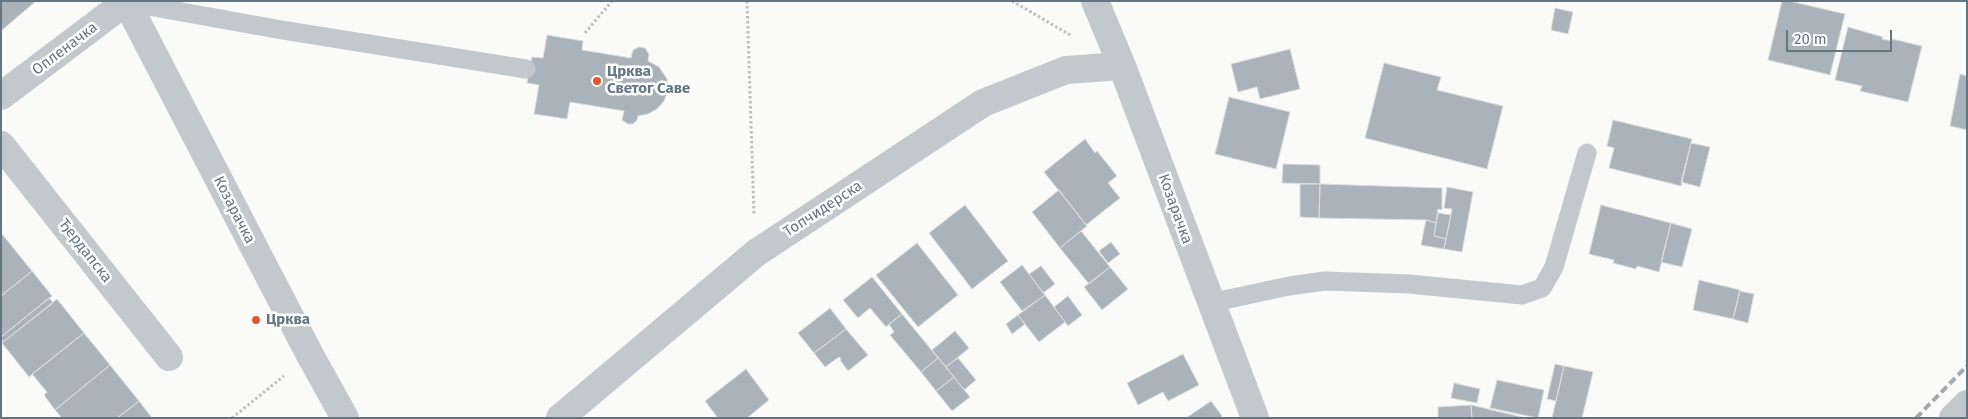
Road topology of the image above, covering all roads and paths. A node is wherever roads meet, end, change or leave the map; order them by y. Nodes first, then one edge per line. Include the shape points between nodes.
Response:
1 (612, 1) edge
2 (746, 1) edge
3 (1012, 1) edge
4 (1095, 1) edge
5 (126, 2) edge
6 (585, 34) dead end
7 (1080, 41) dead end
8 (1122, 66) junction
9 (526, 69) dead end
10 (1, 96) edge
11 (1, 145) edge
12 (1587, 153) dead end
13 (756, 253) junction
14 (1210, 303) junction
15 (310, 355) junction
16 (169, 357) dead end
17 (1967, 404) edge
18 (232, 418) edge
19 (345, 418) edge
20 (560, 418) edge
21 (1255, 418) edge
22 (1953, 418) edge

1 - 6 path
2 - 13 path
3 - 7 path
4 - 8 street, Козарачка
5 - 9 lane
5 - 10 street, Опленачка
5 - 15 street, Козарачка
8 - 13 street, Топчидерска via 1066,70 983,103
8 - 14 street, Козарачка
11 - 16 street, Ђердапска
12 - 14 lane via 1554,267 1542,288 1522,294 1409,284 1325,281
13 - 20 street, Топчидерска
14 - 21 street, Козарачка
15 - 18 path
15 - 19 street, Козарачка
17 - 22 street

